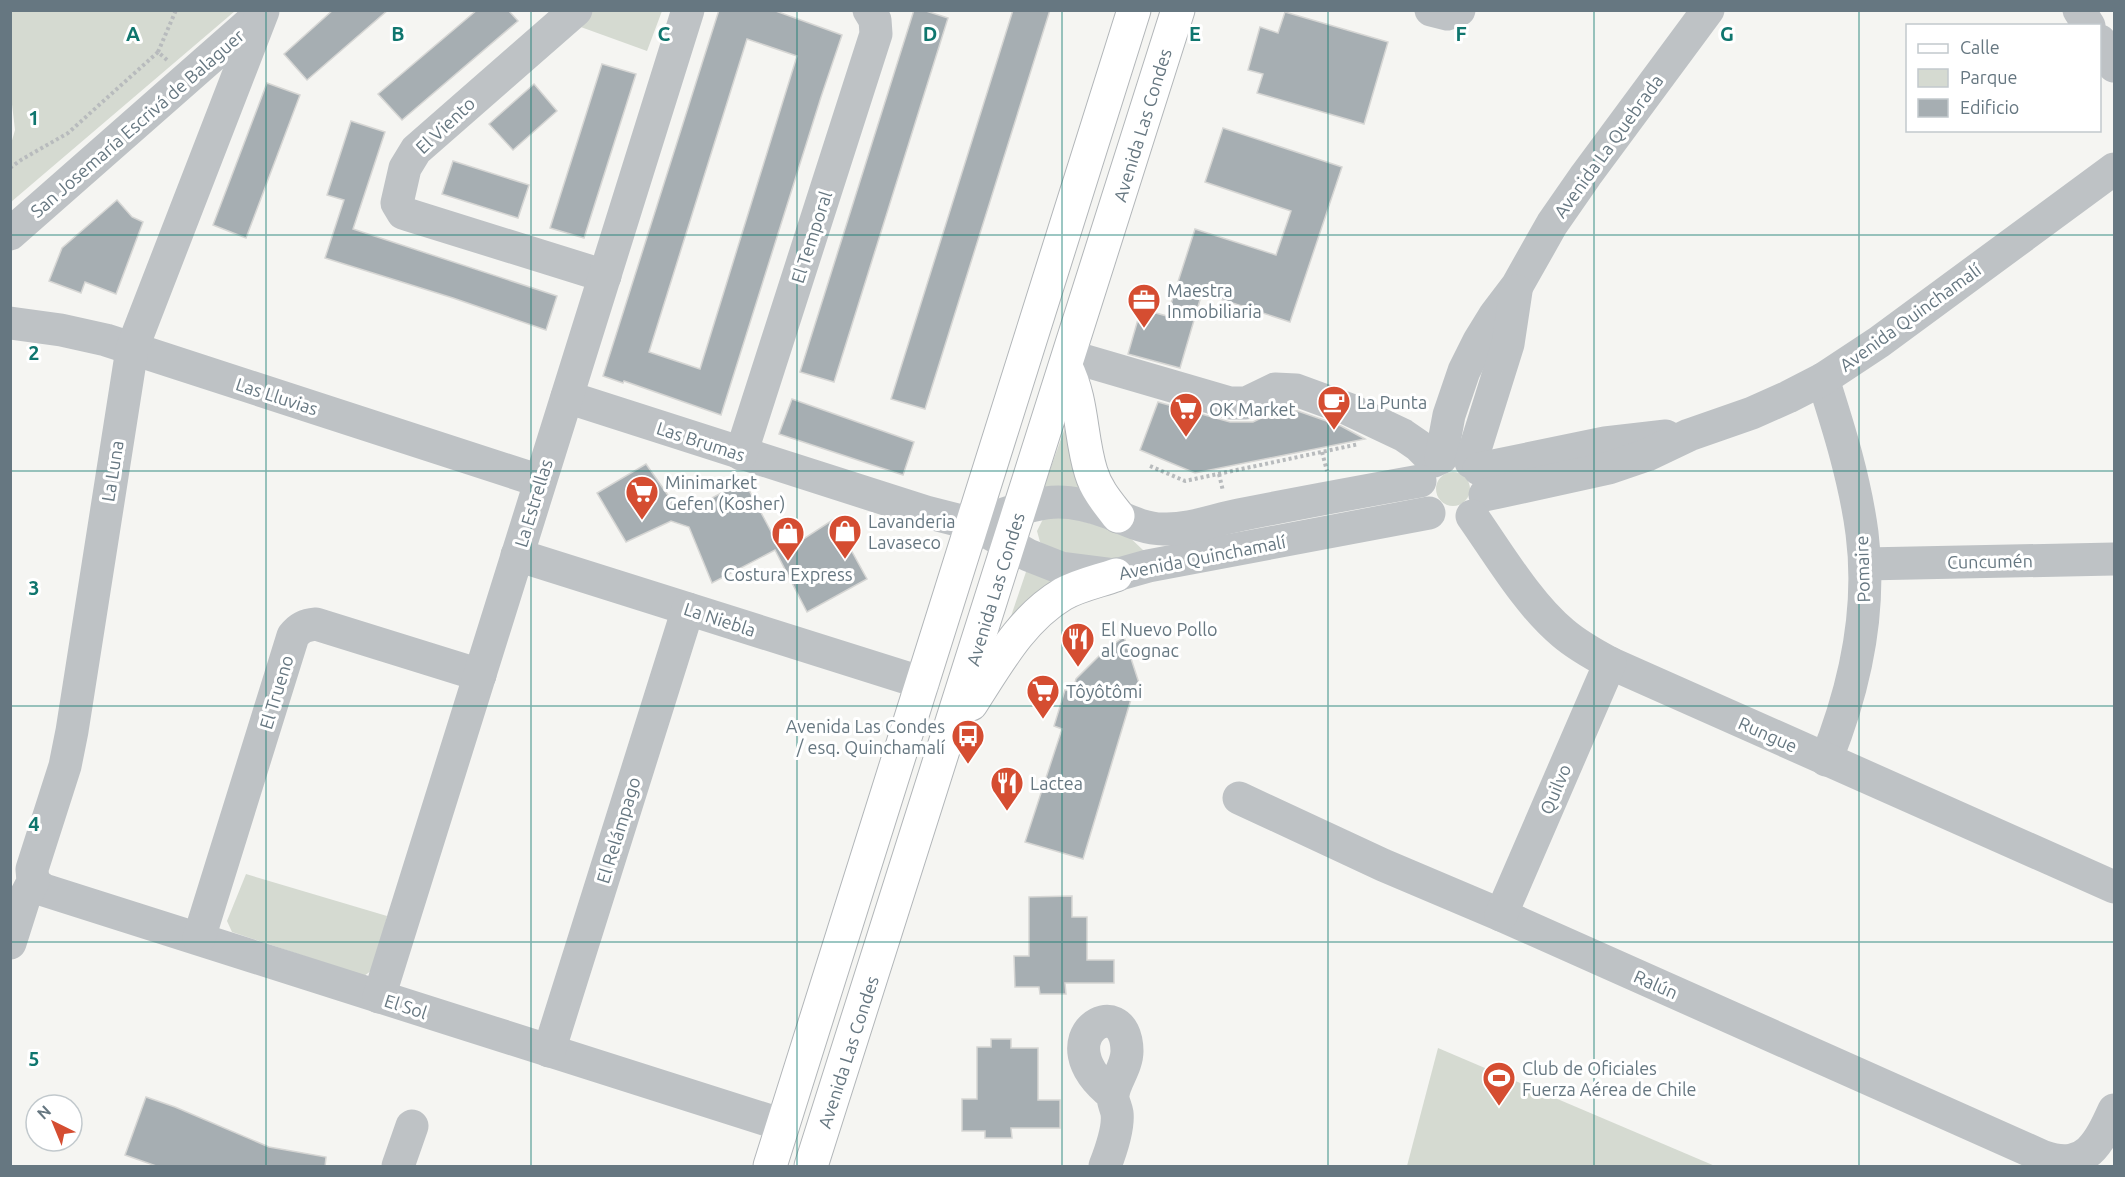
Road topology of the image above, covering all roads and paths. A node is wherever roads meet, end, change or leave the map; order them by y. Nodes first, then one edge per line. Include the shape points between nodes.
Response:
1 (176, 10) edge
2 (576, 10) edge
3 (688, 10) edge
4 (1134, 10) edge
5 (1178, 10) edge
6 (1431, 10) edge
7 (1459, 10) edge
8 (1708, 10) edge
9 (2079, 10) edge
10 (263, 11) edge
11 (872, 15) edge
12 (2088, 24) edge
13 (2101, 43) edge
14 (158, 52) junction
15 (2115, 66) edge
16 (186, 80) junction
17 (10, 168) edge
18 (2115, 169) edge
19 (10, 234) edge
20 (605, 276) junction
21 (10, 323) edge
22 (132, 350) junction
23 (1068, 362) junction
24 (1823, 379) junction
25 (567, 397) junction
26 (1404, 435) junction
27 (741, 454) junction
28 (1150, 466) dead end
29 (1457, 477) junction
30 (540, 481) junction
31 (1021, 508) junction
32 (1429, 513) junction
33 (1127, 520) junction
34 (974, 524) junction
35 (1009, 545) junction
36 (517, 555) junction
37 (2115, 559) edge
38 (1865, 564) junction
39 (1148, 566) junction
40 (1116, 575) junction
41 (688, 609) junction
42 (1610, 663) junction
43 (480, 675) junction
44 (923, 683) junction
45 (947, 740) junction
46 (1826, 760) junction
47 (1239, 798) dead end
48 (33, 882) junction
49 (2115, 887) edge
50 (1501, 915) junction
51 (199, 938) junction
52 (10, 943) edge
53 (379, 997) junction
54 (549, 1051) junction
55 (1113, 1095) dead end
56 (2115, 1110) edge
57 (783, 1125) junction
58 (412, 1126) dead end
59 (398, 1167) edge
60 (770, 1167) edge
61 (811, 1167) edge
62 (1105, 1167) edge

1 - 14 path
2 - 20 street, El Viento via 416,150 405,168 397,203 409,216
3 - 20 street, La Estrellas
4 - 34 main road
5 - 23 main road, Avenida Las Condes
6 - 7 street via 1447,14
8 - 29 street, Avenida La Quebrada via 1552,224 1464,371 1449,415
9 - 12 street
10 - 16 street, San Josemaría Escrivá de Balaguer
10 - 22 street, La Luna
11 - 27 street, El Temporal via 876,34
13 - 15 street
14 - 16 path
14 - 17 path via 68,133
16 - 19 street, San Josemaría Escrivá de Balaguer
18 - 24 street, Avenida Quinchamalí
20 - 25 street, La Estrellas
21 - 22 street, Las Lluvias via 83,335
22 - 30 street, Las Lluvias
22 - 48 street, La Luna via 72,731 65,766 32,869
23 - 26 street, Rungue via 1230,403 1246,403 1275,389 1296,390
23 - 31 main road, Avenida Las Condes
23 - 33 main road via 1091,474 1097,488
24 - 29 street, Avenida Quinchamalí via 1752,413 1609,468
24 - 38 street, Pomaire via 1849,466
25 - 27 street, Las Brumas
25 - 30 street, La Estrellas
26 - 28 path via 1185,481
26 - 29 street, Rungue
27 - 34 street, Las Brumas
29 - 32 street via 1419,493
29 - 32 street via 1461,521 1439,520
29 - 33 street, Avenida Quinchamalí via 1185,527 1162,529
29 - 42 street, Rungue via 1547,618 1562,633
30 - 36 street, La Estrellas
31 - 33 street, Avenida Quinchamalí via 1064,502
31 - 34 street, Avenida Quinchamalí
31 - 35 main road, Avenida Las Condes
32 - 39 street, Avenida Quinchamalí
33 - 39 street via 1148,532 1154,543 1154,556
34 - 35 street, Avenida Quinchamalí
34 - 44 main road
35 - 40 street, Avenida Quinchamalí via 1061,568
35 - 45 main road, Avenida Las Condes
36 - 41 street, La Niebla
36 - 43 street, La Estrellas
37 - 38 street, Cuncumén
38 - 46 street, Pomaire via 1857,662
39 - 40 street, Avenida Quinchamalí
40 - 45 main road via 1064,593 1036,615 1007,648
41 - 44 street, La Niebla
41 - 54 street, El Relámpago
42 - 46 street, Rungue
42 - 50 street, Quilvo
43 - 51 street, El Trueno via 315,624 297,632
43 - 53 street, La Estrellas
44 - 57 main road
45 - 61 main road, Avenida Las Condes
46 - 49 street, Rungue
47 - 50 street, Ralún
48 - 51 street, El Sol via 44,890
48 - 52 street, La Luna
50 - 56 street, Ralún via 2044,1157 2057,1161 2075,1159 2092,1150
51 - 53 street, El Sol
53 - 54 street, El Sol
54 - 57 street, El Sol
55 - 62 street via 1117,1115
57 - 60 main road
58 - 59 street

